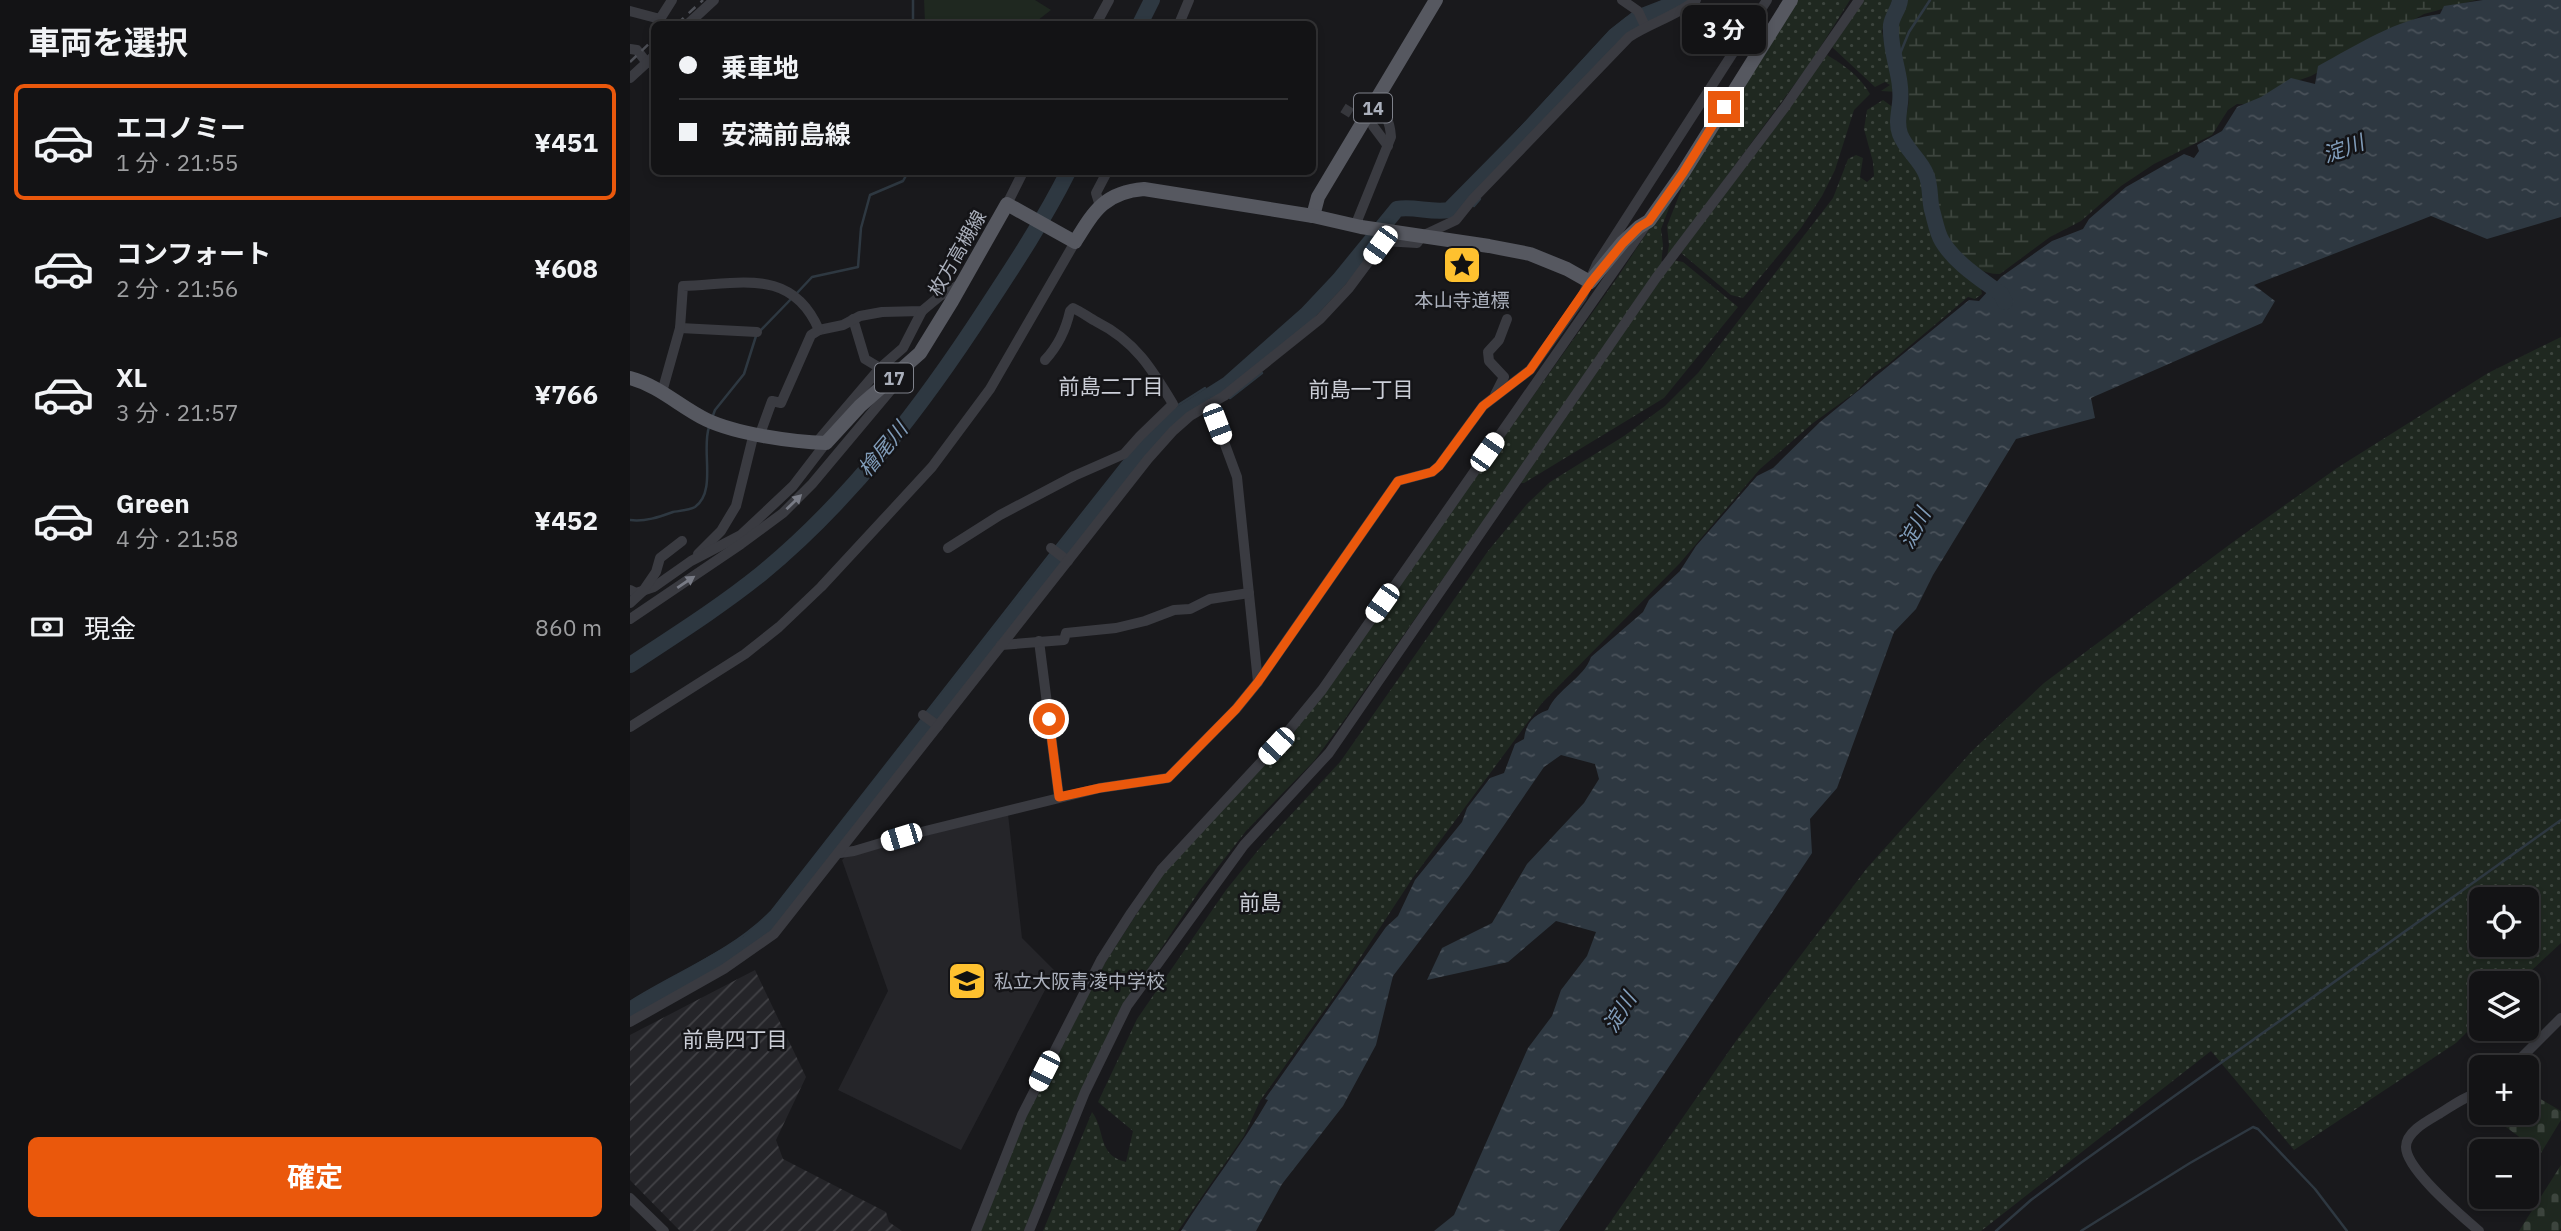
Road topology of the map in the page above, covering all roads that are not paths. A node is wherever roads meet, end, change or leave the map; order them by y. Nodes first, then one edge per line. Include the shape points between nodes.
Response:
1 (633, 0) edge
2 (672, 0) edge
3 (714, 0) edge
4 (1109, 0) edge
5 (1189, 0) edge
6 (1436, 0) edge
7 (1622, 0) edge
8 (1696, 0) edge
9 (1768, 0) edge
10 (1791, 0) edge
11 (1859, 0) edge
12 (630, 11) edge
13 (691, 21) edge
14 (1098, 21) edge
15 (1180, 21) edge
16 (1645, 26) junction
17 (630, 49) edge
18 (651, 59) edge
19 (630, 78) edge
20 (1373, 109) junction
21 (1373, 126) tunnel mouth
22 (1388, 146) junction
23 (1022, 175) edge
24 (1106, 175) edge
25 (1100, 206) junction
26 (1013, 207) junction
27 (1313, 216) junction
28 (1649, 221) junction
29 (1358, 226) junction
30 (1422, 236) junction
31 (1069, 238) junction
32 (1380, 245) junction
33 (1591, 282) junction
34 (962, 283) junction
35 (922, 311) junction
36 (853, 319) junction
37 (1507, 319) dead end
38 (680, 328) junction
39 (819, 330) junction
40 (757, 332) dead end
41 (919, 354) junction
42 (1045, 360) dead end
43 (880, 368) junction
44 (1530, 370) junction
45 (630, 378) edge
46 (662, 392) junction
47 (1494, 398) junction
48 (1210, 404) junction
49 (1517, 409) junction
50 (1160, 418) junction
51 (1173, 431) junction
52 (757, 433) junction
53 (821, 443) junction
54 (682, 541) dead end
55 (948, 548) dead end
56 (1051, 548) dead end
57 (691, 561) junction
58 (1068, 561) junction
59 (630, 590) edge
60 (643, 591) junction
61 (1249, 593) junction
62 (630, 603) edge
63 (630, 619) edge
64 (1039, 641) junction
65 (1001, 645) junction
66 (1258, 682) junction
67 (923, 715) dead end
68 (938, 726) junction
69 (630, 727) edge
70 (1059, 797) junction
71 (840, 853) junction
72 (2561, 1018) edge
73 (630, 1022) edge
74 (2524, 1055) edge
75 (2469, 1096) edge
76 (630, 1198) edge
77 (664, 1231) edge
78 (976, 1231) edge
79 (1029, 1231) edge
80 (2479, 1231) edge

1 - 12 street
2 - 12 street via 660,19
3 - 13 street
4 - 14 street
5 - 15 street
6 - 20 main road, 14
7 - 16 street via 1638,11
8 - 16 street
9 - 33 street via 1597,264
10 - 28 main road
11 - 79 street via 1656,278 1329,753 1244,845 1126,1006 1085,1092
16 - 30 street via 1612,52 1456,220
17 - 18 street
18 - 19 street
20 - 22 street via 1390,123
20 - 27 main road, 14 via 1318,197
21 - 22 street
22 - 29 street
23 - 26 street
24 - 25 street via 1096,193
25 - 27 main road via 1124,190 1144,189
25 - 31 main road
26 - 31 main road
26 - 34 main road, 枚方高槻線 / 17
27 - 29 main road
28 - 33 main road via 1623,243
28 - 49 street
29 - 30 main road
29 - 32 street
30 - 32 street via 1414,244 1390,240
30 - 33 main road via 1530,254
31 - 69 street via 990,389 932,467 779,627
32 - 48 street via 1320,318
33 - 44 street
34 - 35 street
34 - 41 main road, 枚方高槻線 / 17
35 - 36 street
35 - 43 street via 904,348
36 - 39 street
36 - 43 street via 865,359
37 - 47 street via 1499,340 1488,352 1489,361 1504,377
38 - 39 street via 683,286 767,283 794,293
38 - 40 street
38 - 46 street
39 - 52 street via 811,335 781,403 772,401
41 - 53 main road, 枚方高槻線 / 17
63 -> 41 street via 783,513
42 - 50 street via 1067,325 1070,311 1080,311 1128,343 1151,367 1173,404
43 - 53 street
44 - 47 street
44 - 49 street
45 - 46 main road
46 - 52 main road via 711,422
47 - 66 street via 1474,415 1439,466 1398,481
48 - 51 street
48 - 61 street via 1237,477
49 - 78 street via 1322,690 1161,870 1131,913 1101,960 1022,1115
50 - 51 street
50 - 55 street via 1124,454 1000,515
51 - 58 street
52 - 53 main road
52 - 57 street via 736,506 721,531
53 - 57 street via 793,486 741,536
54 - 60 street via 660,558
56 - 58 street
57 - 60 street
58 - 65 street
59 - 60 street
60 - 62 street
61 - 64 street via 1116,628 1066,633 1064,640
61 - 66 street
64 - 65 street
64 - 70 street
65 - 68 street
66 - 70 street via 1168,778
67 - 68 street
68 - 71 street
70 - 71 street
71 - 73 street via 768,939
72 - 74 street
75 - 80 street via 2422,1124 2406,1148 2413,1164 2440,1196
76 - 77 street

